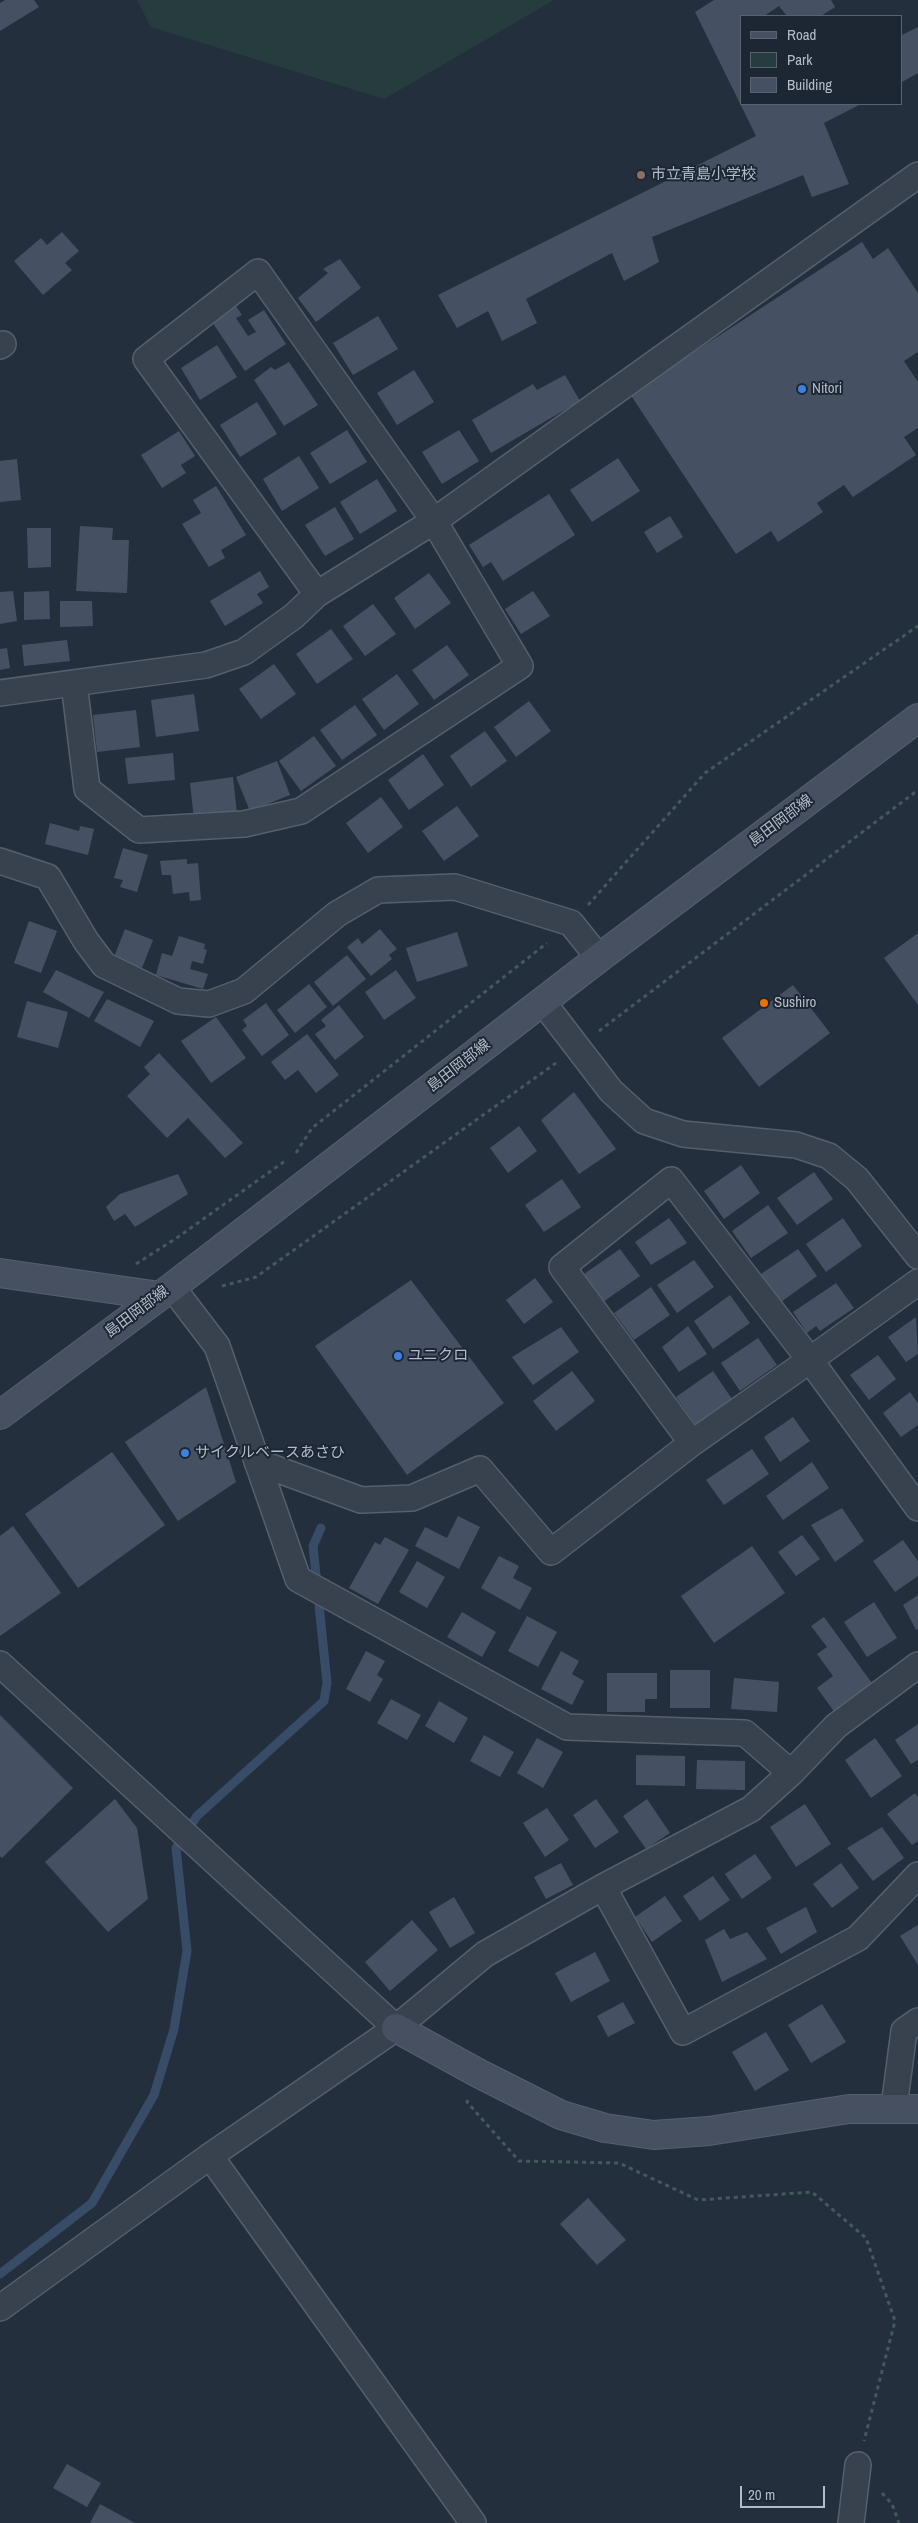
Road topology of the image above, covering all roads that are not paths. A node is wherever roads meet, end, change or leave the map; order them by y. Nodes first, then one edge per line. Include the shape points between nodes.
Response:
1 (918, 175) edge
2 (434, 521) junction
3 (317, 594) junction
4 (74, 683) junction
5 (0, 693) edge
6 (918, 718) edge
7 (0, 861) edge
8 (598, 958) junction
9 (542, 1001) junction
10 (918, 1256) edge
11 (0, 1273) edge
12 (918, 1282) edge
13 (166, 1291) junction
14 (810, 1360) junction
15 (0, 1415) edge
16 (692, 1443) junction
17 (257, 1462) junction
18 (918, 1508) edge
19 (0, 1664) edge
20 (918, 1665) edge
21 (791, 1773) junction
22 (918, 1875) edge
23 (603, 1888) junction
24 (918, 2021) edge
25 (396, 2028) junction
26 (906, 2108) edge
27 (210, 2156) junction
28 (0, 2308) edge
29 (858, 2465) road end
30 (473, 2523) edge
31 (851, 2523) edge

1 - 2 street
2 - 3 street
2 - 3 street via 258,272 146,358
2 - 4 street via 520,666 301,812 244,824 139,830 87,789
3 - 4 street via 294,616 244,652 206,665
4 - 5 street
6 - 8 main road, 島田岡部線
7 - 8 street via 48,877 86,942 104,965 178,1001 209,1004 244,991 337,914 378,890 455,888 571,924
8 - 9 main road, 島田岡部線
9 - 10 street via 611,1090 644,1121 683,1134 796,1144 829,1156 857,1179
9 - 13 main road, 島田岡部線
11 - 13 main road
12 - 14 street
13 - 15 main road, 島田岡部線
13 - 17 street via 217,1346
14 - 16 street
14 - 16 street via 671,1180 562,1267
14 - 18 street
16 - 17 street via 551,1552 480,1468 412,1498 361,1500
17 - 21 street via 298,1579 567,1727 745,1733
19 - 25 street
20 - 21 street via 836,1726
21 - 23 street via 751,1808
22 - 23 street via 858,1938 683,2032
23 - 25 street via 485,1954
24 - 26 street via 904,2031
25 - 26 main road via 562,2115 605,2128 654,2134 708,2131 849,2109
25 - 27 street
27 - 28 street
27 - 30 street
29 - 31 street

